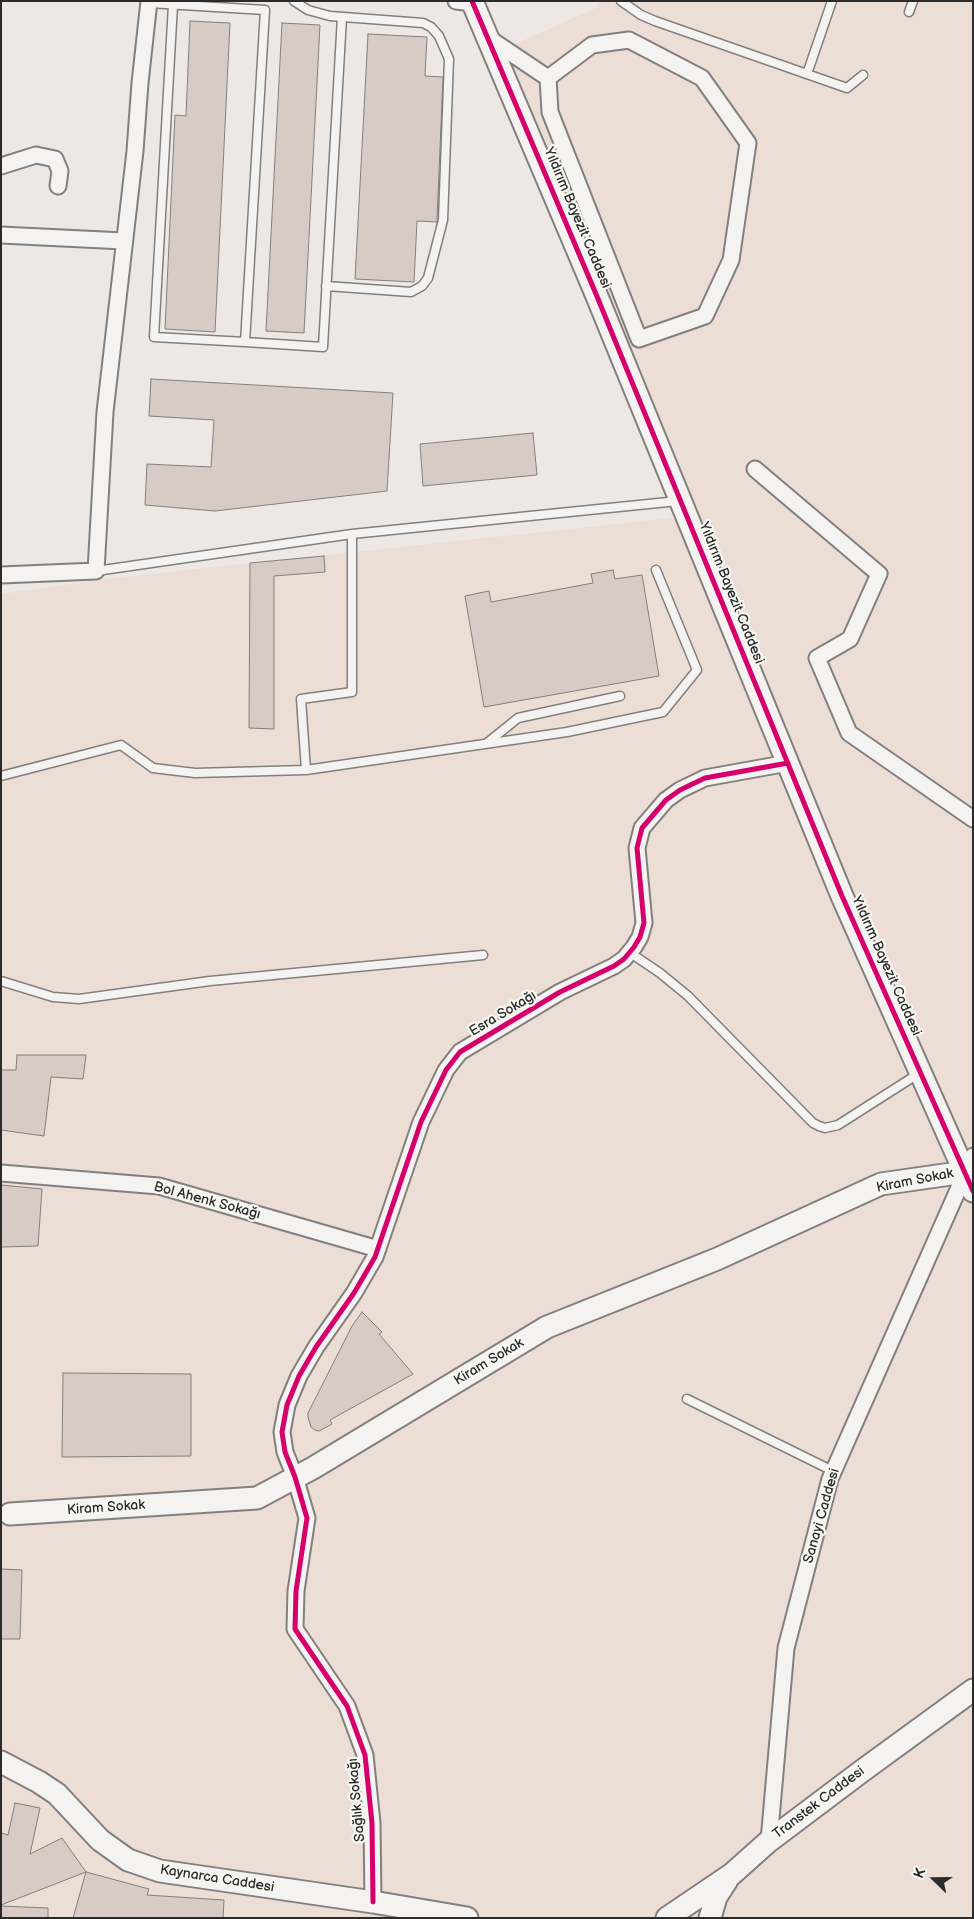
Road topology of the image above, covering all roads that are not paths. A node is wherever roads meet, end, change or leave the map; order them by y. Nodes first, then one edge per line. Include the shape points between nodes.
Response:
1 (294, 1) edge
2 (621, 1) edge
3 (832, 1) edge
4 (913, 1) edge
5 (149, 2) edge
6 (469, 2) edge
7 (173, 5) junction
8 (909, 12) dead end
9 (342, 17) junction
10 (490, 39) junction
11 (807, 74) junction
12 (863, 75) dead end
13 (548, 78) junction
14 (1, 166) edge
15 (58, 186) dead end
16 (1, 235) edge
17 (124, 240) junction
18 (326, 286) junction
19 (245, 342) junction
20 (755, 469) dead end
21 (681, 501) junction
22 (352, 534) junction
23 (96, 570) junction
24 (656, 570) dead end
25 (1, 575) edge
26 (620, 696) dead end
27 (486, 744) junction
28 (788, 763) junction
29 (306, 770) junction
30 (1, 776) edge
31 (973, 819) edge
32 (630, 952) junction
33 (483, 955) dead end
34 (1, 982) edge
35 (921, 1073) junction
36 (1, 1173) edge
37 (970, 1173) edge
38 (378, 1249) junction
39 (687, 1399) dead end
40 (833, 1471) junction
41 (295, 1477) junction
42 (4, 1513) edge
43 (973, 1690) edge
44 (1, 1762) edge
45 (769, 1841) junction
46 (732, 1874) junction
47 (373, 1902) junction
48 (467, 1918) edge
49 (667, 1918) edge
50 (710, 1918) edge

1 - 9 lane via 319,14
2 - 11 lane via 655,21
3 - 11 lane
4 - 8 lane
5 - 7 lane
5 - 17 street
6 - 10 street, Yıldırım Bayezit Caddesi
7 - 19 lane via 154,337
7 - 19 lane via 265,10
9 - 18 lane
9 - 18 lane via 423,23 431,27 443,42 450,67 443,220 430,273 426,283 417,290
10 - 13 street
10 - 21 street, Yıldırım Bayezit Caddesi
11 - 12 lane via 847,88
13 - 13 street via 592,45 629,40 702,78 748,143 730,260 705,316 639,339 550,112
14 - 15 street via 36,155 55,159 60,171
16 - 17 street
17 - 23 street via 105,412
18 - 19 lane via 323,346
20 - 31 street via 879,574 850,639 817,658 849,733
21 - 22 lane
21 - 28 street, Yıldırım Bayezit Caddesi
22 - 23 lane
22 - 29 lane via 352,692 302,699
23 - 25 street
24 - 27 lane via 697,670 663,712 567,732
26 - 27 lane via 518,718
27 - 29 lane
28 - 32 street, Esra Sokağı via 705,778 680,790 650,817 642,828 636,848 644,923
28 - 35 street, Yıldırım Bayezit Caddesi via 842,896
29 - 30 lane via 194,773 153,768 121,745
32 - 35 lane via 688,996 818,1126 838,1125
32 - 38 street, Esra Sokağı via 614,966 560,992 460,1052 446,1070 421,1122
33 - 34 lane via 210,981 79,999 53,997
35 - 37 street, Yıldırım Bayezit Caddesi
36 - 38 street, Bol Ahenk Sokağı via 159,1186
37 - 40 street, Sanayi Caddesi
37 - 41 street, Kiram Sokak via 881,1184 717,1259 547,1327
38 - 41 street, Esra Sokağı via 354,1293 299,1376 287,1405 282,1432 285,1452
39 - 40 lane
40 - 45 street, Sanayi Caddesi via 786,1648
41 - 42 street, Kiram Sokak via 257,1498
41 - 47 street, Sağlık Sokağı via 306,1518 294,1628 347,1706 365,1755 372,1823
43 - 45 street, Transtek Caddesi
44 - 47 street, Kaynarca Caddesi via 58,1794 100,1840 128,1860 160,1871
45 - 46 street, Transtek Caddesi
46 - 49 street, Transtek Caddesi
46 - 50 street via 716,1896
47 - 48 street, Kaynarca Caddesi

